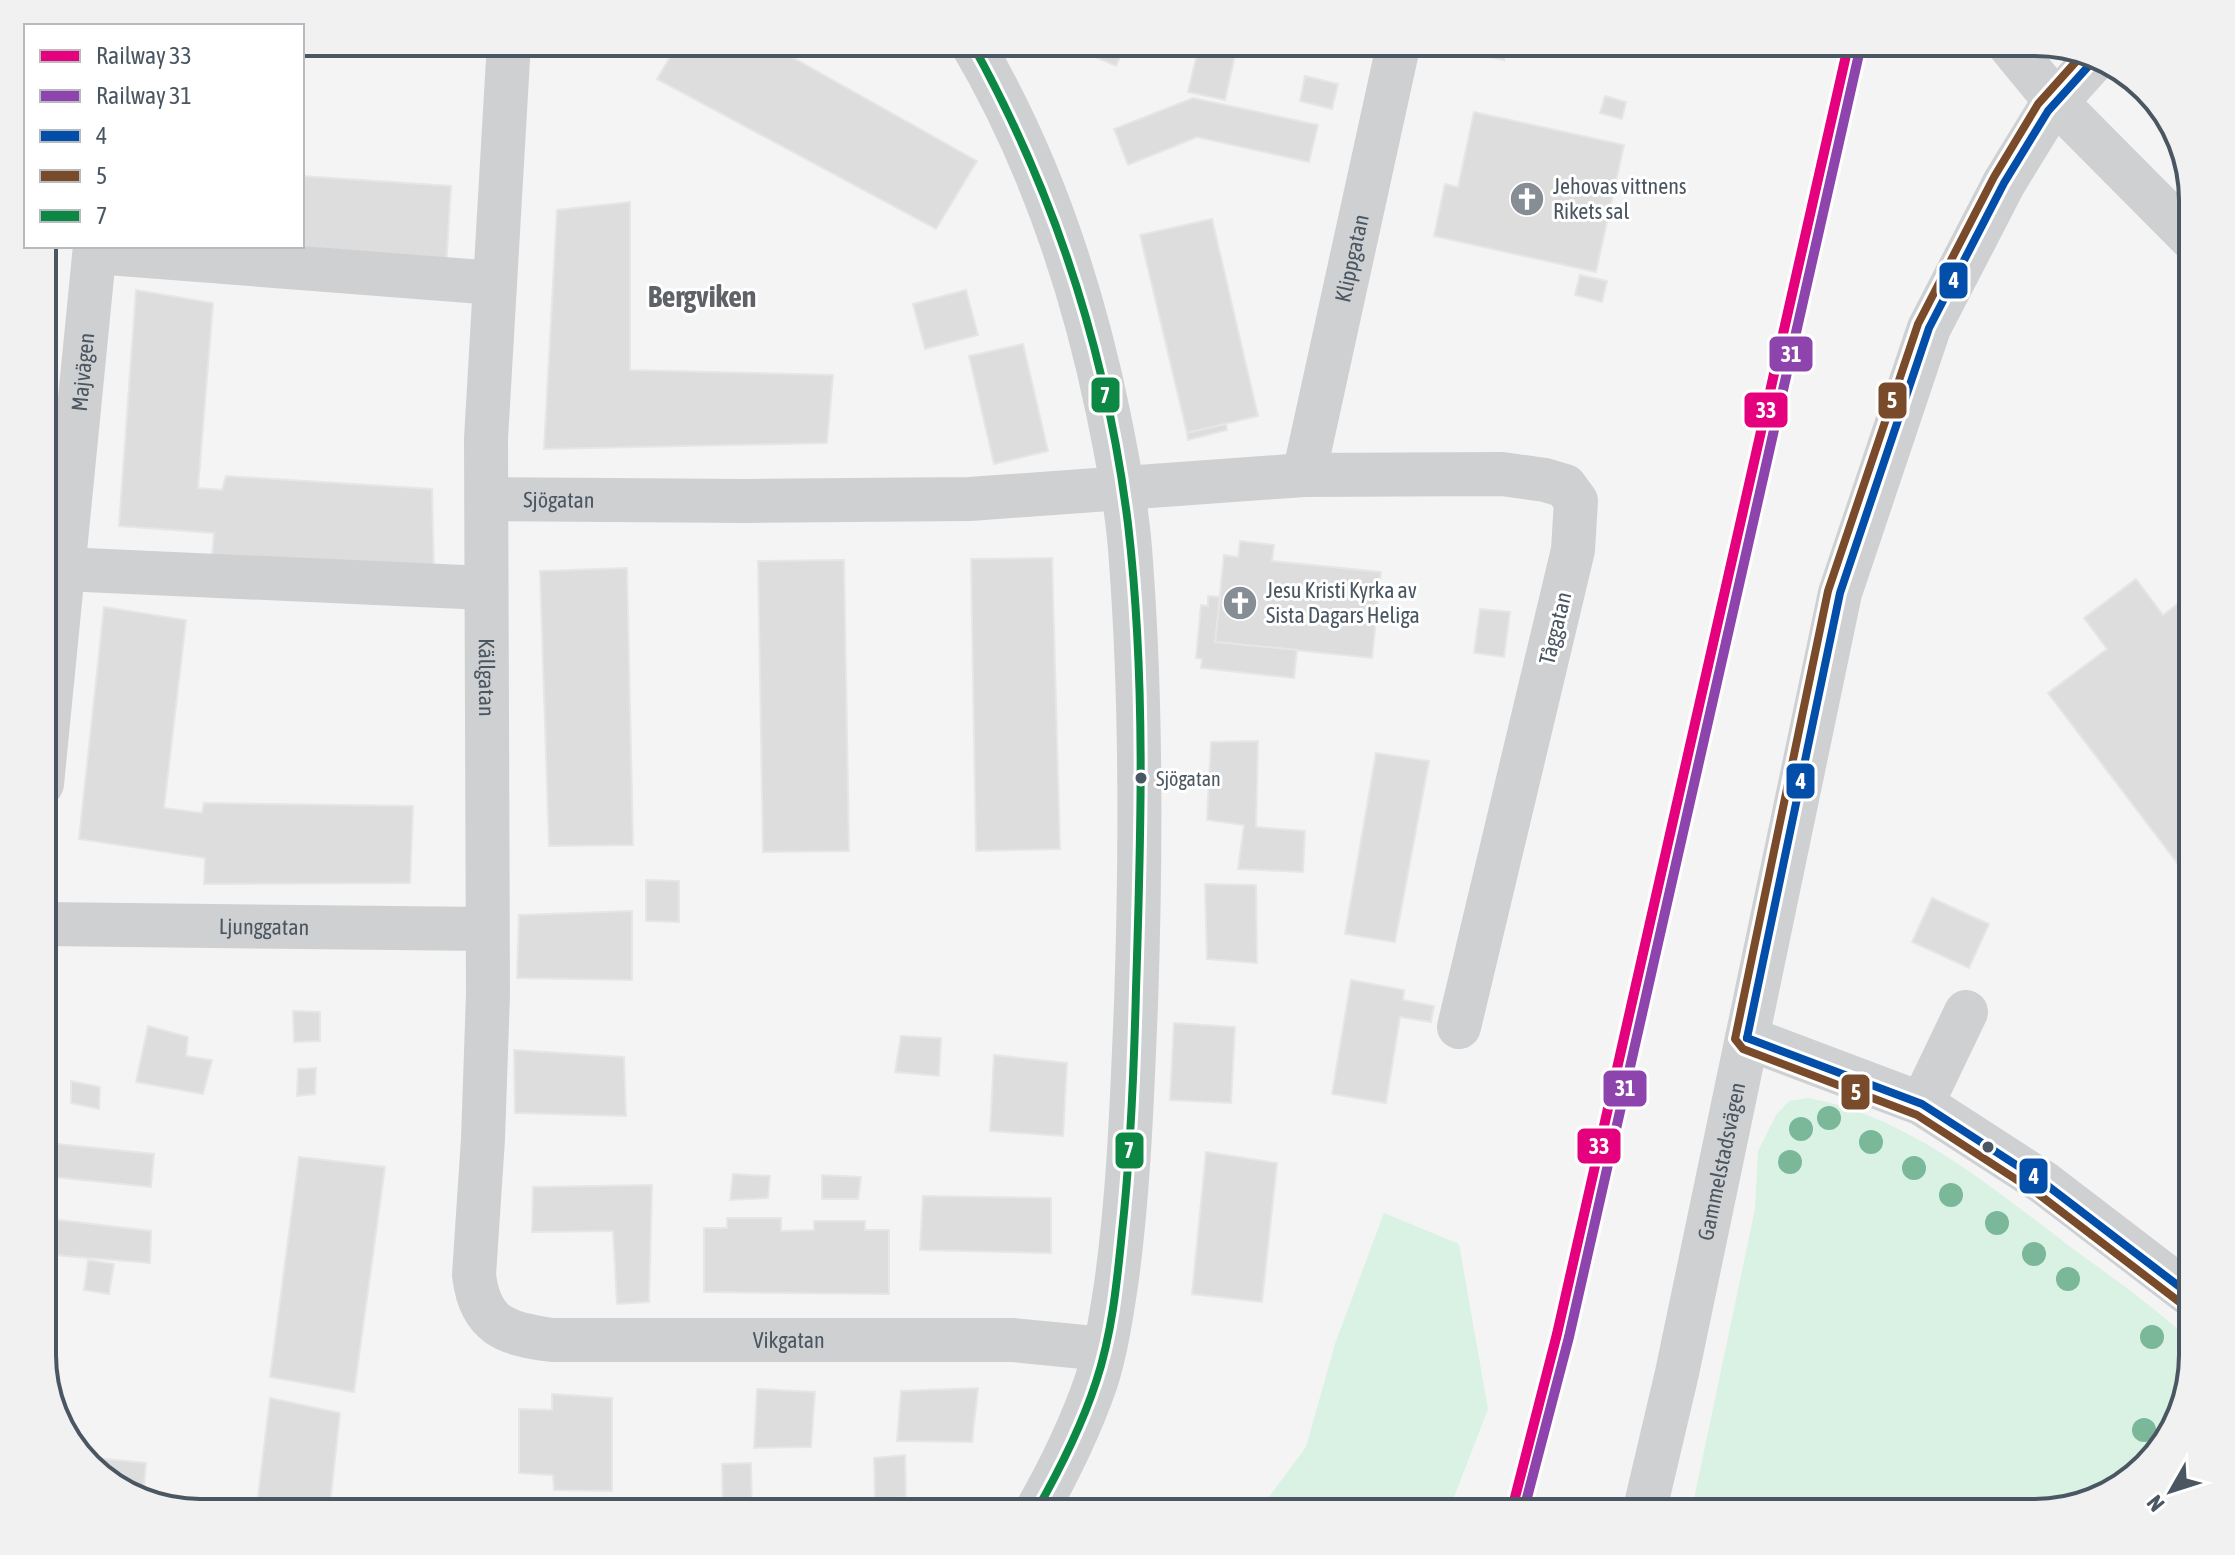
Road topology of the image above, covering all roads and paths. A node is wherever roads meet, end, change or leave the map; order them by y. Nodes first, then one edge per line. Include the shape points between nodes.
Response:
1 (508, 56) edge
2 (979, 56) edge
3 (1396, 56) edge
4 (2018, 56) edge
5 (2088, 67) edge
6 (2056, 102) junction
7 (2179, 226) edge
8 (95, 249) edge
9 (495, 283) junction
10 (1304, 475) junction
11 (1123, 489) junction
12 (487, 499) junction
13 (63, 569) junction
14 (485, 588) junction
15 (56, 641) edge
16 (56, 924) edge
17 (487, 929) junction
18 (1966, 1012) dead end
19 (1459, 1027) dead end
20 (1747, 1038) junction
21 (1922, 1104) junction
22 (2179, 1286) edge
23 (483, 1310) joint
24 (1104, 1349) junction
25 (1043, 1499) edge
26 (1647, 1499) edge

1 - 9 street, Källgatan
2 - 11 street via 1017,127 1068,257 1098,362
3 - 10 street, Klippgatan
4 - 6 street
5 - 6 street, Gammelstadsvägen
6 - 7 street
6 - 20 street, Gammelstadsvägen via 2004,183 1929,328 1840,593
8 - 9 street
8 - 13 street, Majvägen
9 - 12 street, Källgatan
10 - 11 street, Sjögatan
10 - 19 street, Tåggatan via 1502,474 1565,486 1576,501 1568,575
11 - 12 street, Sjögatan via 970,499
11 - 24 street via 1137,716 1139,925 1130,1144 1121,1249
12 - 14 street, Källgatan
13 - 14 street
13 - 15 street, Majvägen
14 - 17 street, Källgatan
16 - 17 street, Ljunggatan
17 - 23 street, Källgatan via 474,1275
18 - 21 street
20 - 21 street
20 - 26 street, Gammelstadsvägen
21 - 22 street via 2044,1183
23 - 24 street, Vikgatan via 518,1335 552,1340 1013,1340
24 - 25 street via 1097,1380

